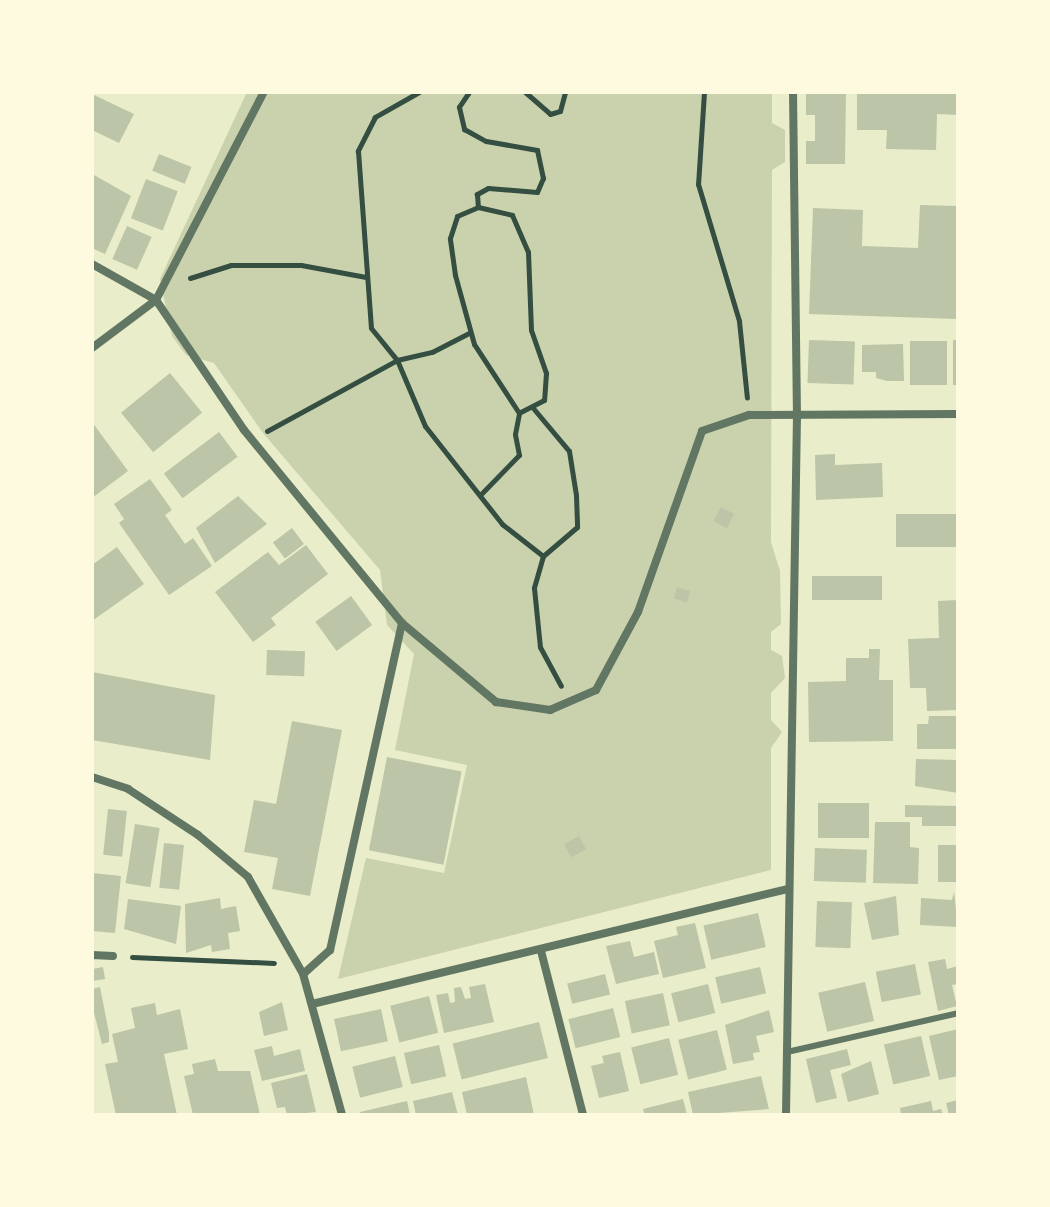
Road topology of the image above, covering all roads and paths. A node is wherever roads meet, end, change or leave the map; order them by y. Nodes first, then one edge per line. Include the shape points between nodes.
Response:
1 (264, 92) edge
2 (419, 92) edge
3 (469, 92) edge
4 (525, 92) edge
5 (565, 92) edge
6 (704, 92) edge
7 (793, 92) edge
8 (478, 207) junction
9 (92, 264) edge
10 (366, 277) junction
11 (156, 300) junction
12 (469, 333) junction
13 (92, 348) edge
14 (397, 360) junction
15 (533, 408) junction
16 (519, 413) junction
17 (958, 414) edge
18 (749, 415) junction
19 (797, 418) junction
20 (263, 433) dead end
21 (482, 493) junction
22 (543, 556) junction
23 (402, 623) junction
24 (569, 701) junction
25 (92, 777) edge
26 (788, 889) junction
27 (541, 951) junction
28 (92, 955) edge
29 (113, 956) joint
30 (299, 965) junction
31 (303, 974) junction
32 (312, 1004) junction
33 (958, 1013) edge
34 (787, 1052) junction
35 (342, 1115) edge
36 (583, 1115) edge
37 (786, 1115) edge

1 - 11 street
2 - 10 path via 375,117 358,151 367,222
3 - 8 path via 459,107 464,129 486,141 537,150 543,178 537,192 488,188 477,194
4 - 5 path via 550,114 560,111
6 - 18 path via 698,184 739,321
7 - 19 street
8 - 12 path via 457,216 450,238
8 - 15 path via 512,215 524,235 531,330 546,373 544,400
9 - 11 street
10 - 11 path via 325,265 231,265 176,282
10 - 14 path via 371,328
11 - 13 street
11 - 23 street via 254,443
12 - 14 path via 432,352
12 - 16 path
14 - 20 path
14 - 21 path via 425,426
15 - 16 path
15 - 22 path via 569,451 576,495 577,527
16 - 21 path via 519,455
17 - 19 street
18 - 19 street
18 - 24 street via 702,431 638,612 596,690
19 - 26 street
21 - 22 path via 502,524
22 - 24 path via 534,588 540,647
23 - 24 street via 496,702 550,710
23 - 31 street via 330,950
25 - 30 street via 128,789 198,835 248,877
26 - 27 street
26 - 34 street
27 - 32 street
27 - 36 street
28 - 29 street
29 - 30 path
30 - 31 street
31 - 32 street
32 - 35 street
33 - 34 lane
34 - 37 street

